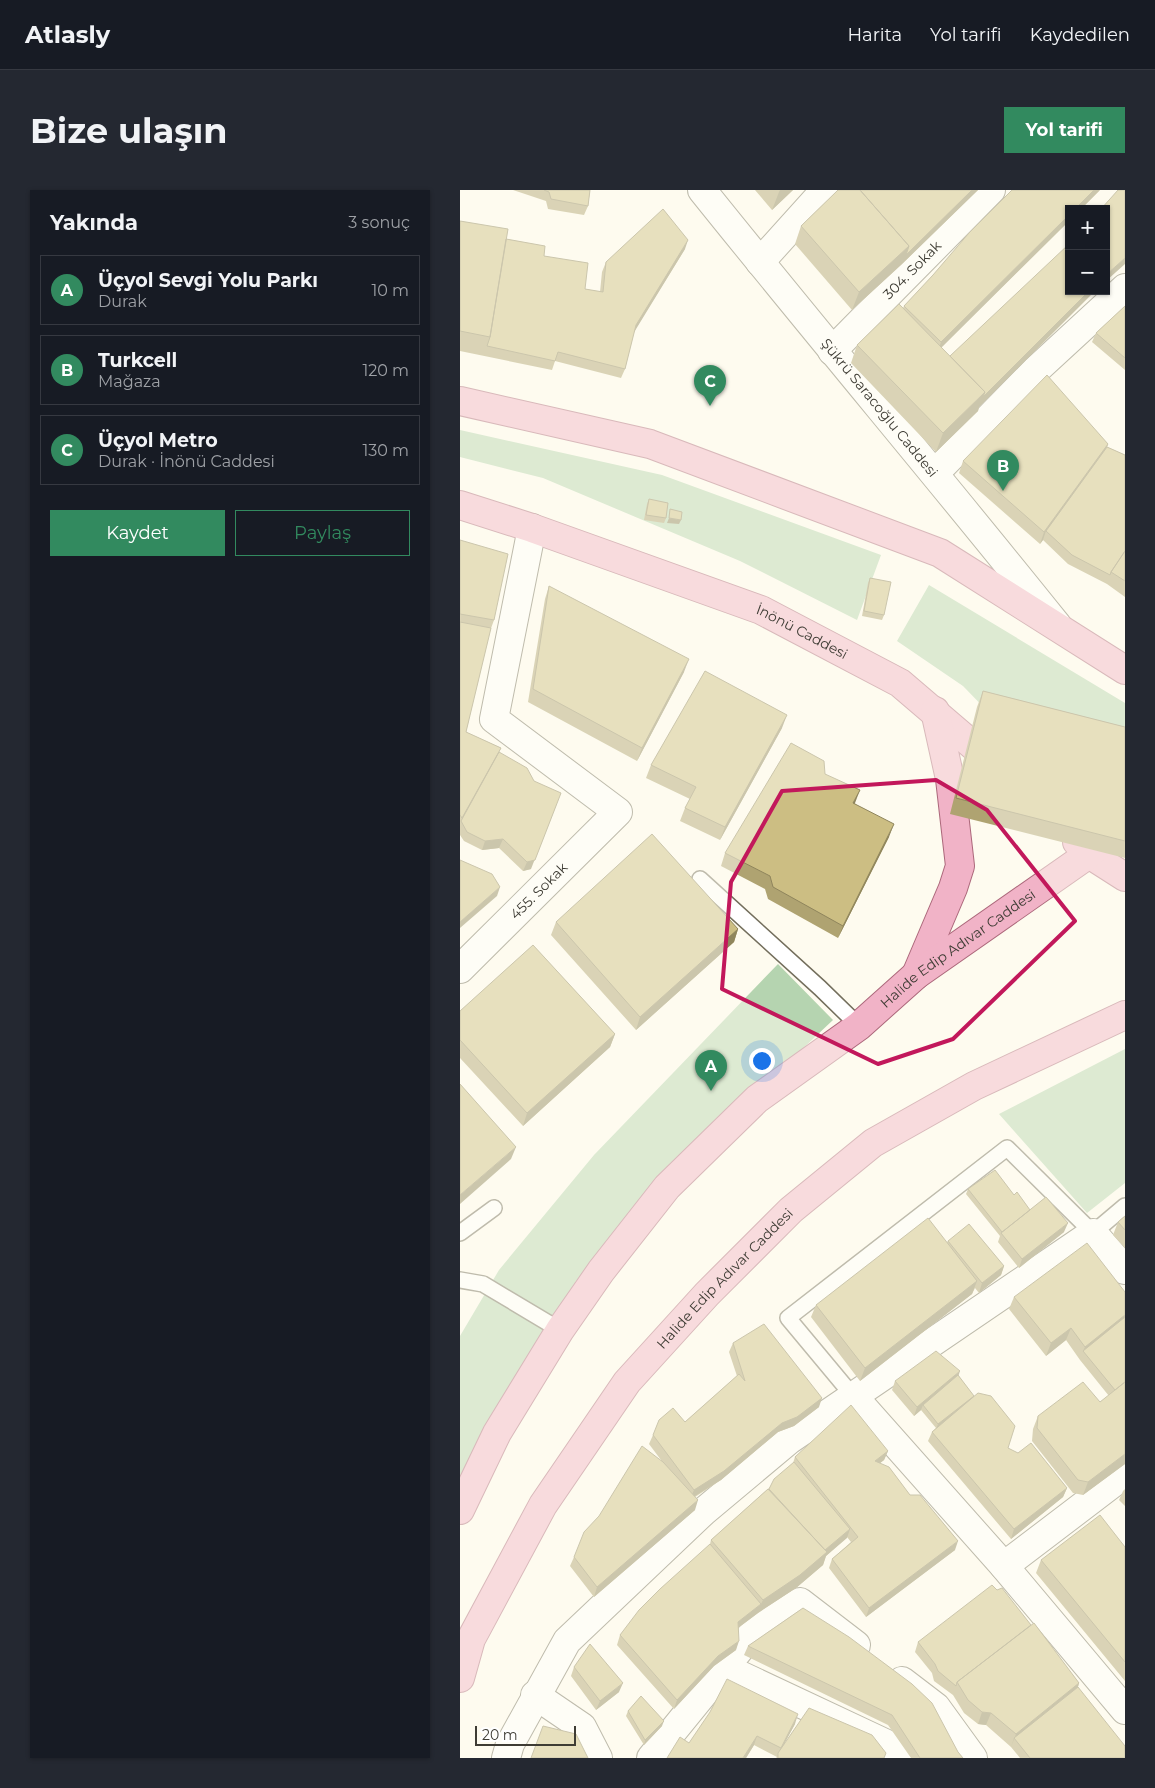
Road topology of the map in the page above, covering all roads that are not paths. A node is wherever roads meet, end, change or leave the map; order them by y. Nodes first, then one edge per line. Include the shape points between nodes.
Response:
1 (702, 190) edge
2 (825, 190) edge
3 (991, 190) edge
4 (760, 262) junction
5 (1125, 288) edge
6 (832, 351) junction
7 (460, 401) edge
8 (935, 473) junction
9 (460, 505) edge
10 (532, 528) junction
11 (1058, 626) junction
12 (1125, 670) edge
13 (935, 711) junction
14 (1014, 782) edge
15 (1125, 822) edge
16 (1062, 827) edge
17 (1089, 854) junction
18 (1125, 877) edge
19 (700, 879) dead end
20 (460, 969) edge
21 (916, 975) junction
22 (1125, 1015) edge
23 (859, 1026) junction
24 (1125, 1206) edge
25 (494, 1208) dead end
26 (460, 1233) edge
27 (1093, 1233) junction
28 (1125, 1270) edge
29 (460, 1280) edge
30 (560, 1330) junction
31 (853, 1396) junction
32 (1125, 1474) edge
33 (460, 1510) edge
34 (1004, 1566) junction
35 (725, 1668) junction
36 (460, 1678) edge
37 (535, 1695) junction
38 (1125, 1710) edge
39 (506, 1758) edge
40 (598, 1758) edge
41 (651, 1758) edge
42 (899, 1758) edge
43 (973, 1758) edge

1 - 4 street, Şükrü Saracoğlu Caddesi
2 - 4 street
3 - 6 street, 304. Sokak
4 - 6 street, Şükrü Saracoğlu Caddesi
5 - 8 street via 1036,370
6 - 8 street, Şükrü Saracoğlu Caddesi
7 - 11 main road via 650,444 930,549
8 - 11 street, Şükrü Saracoğlu Caddesi
9 - 10 main road, İnönü Caddesi
10 - 13 main road, İnönü Caddesi via 760,610 900,683
10 - 20 street, 455. Sokak via 494,719 618,812
11 - 12 main road
13 - 14 main road, İnönü Caddesi
13 - 21 main road via 950,779 960,866
15 - 17 main road, Halide Edip Adıvar Caddesi
16 - 17 main road
17 - 18 main road
17 - 21 main road, Halide Edip Adıvar Caddesi
19 - 23 lane
21 - 23 main road, Halide Edip Adıvar Caddesi
22 - 36 main road, Halide Edip Adıvar Caddesi via 974,1086 874,1143 791,1210 707,1294 627,1382 543,1505 471,1639
23 - 30 main road, Halide Edip Adıvar Caddesi via 757,1099 667,1187 601,1271
24 - 27 lane
25 - 26 lane
27 - 28 street
27 - 31 street
27 - 31 lane via 1007,1148 788,1318
29 - 30 lane via 483,1284
30 - 33 main road, Halide Edip Adıvar Caddesi via 498,1433
31 - 34 street
31 - 37 street via 790,1440 703,1512 567,1640
32 - 34 street
34 - 38 street
35 - 41 street
35 - 42 street via 891,1746
35 - 43 street via 756,1629 800,1602 936,1707
37 - 39 street
37 - 40 street via 582,1727

